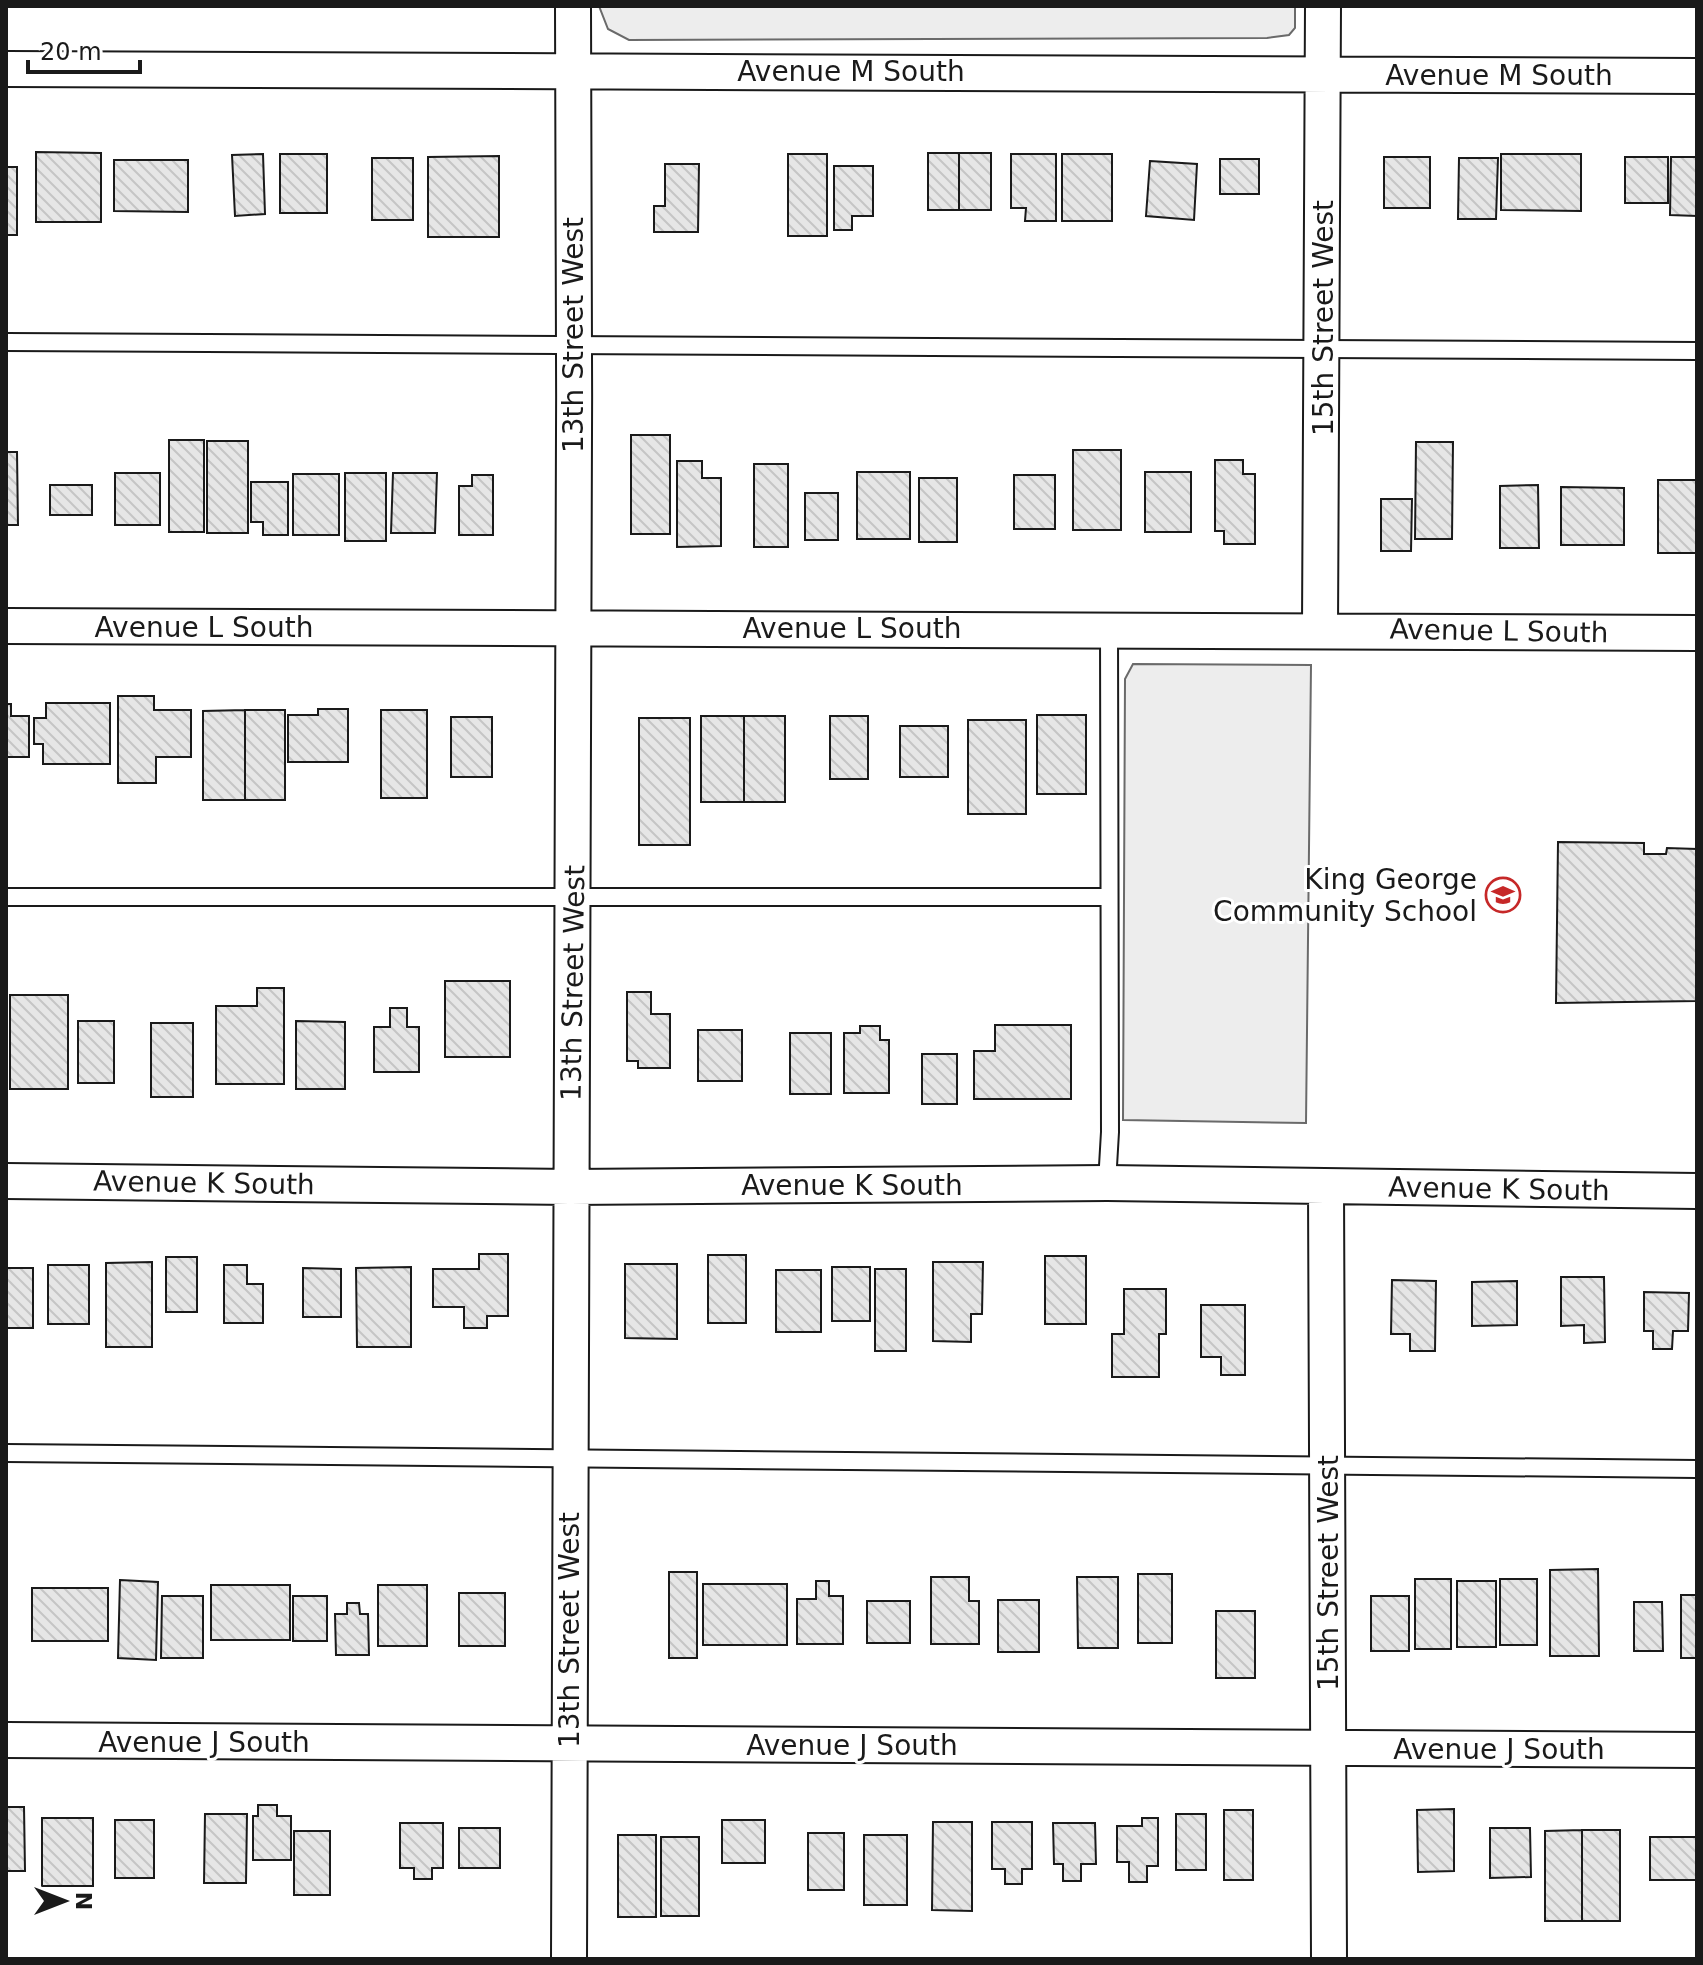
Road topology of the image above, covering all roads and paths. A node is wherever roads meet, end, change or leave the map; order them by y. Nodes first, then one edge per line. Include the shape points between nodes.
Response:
1 (573, 6) edge
2 (1323, 6) edge
3 (6, 69) edge
4 (573, 69) junction
5 (1323, 74) junction
6 (1697, 76) edge
7 (6, 342) edge
8 (573, 347) junction
9 (1697, 351) edge
10 (1323, 352) junction
11 (6, 626) edge
12 (573, 628) junction
13 (1109, 628) junction
14 (1320, 629) junction
15 (1697, 633) edge
16 (6, 897) edge
17 (1109, 897) junction
18 (574, 899) junction
19 (6, 1181) edge
20 (1107, 1183) junction
21 (570, 1187) junction
22 (1326, 1187) junction
23 (1697, 1191) edge
24 (6, 1453) edge
25 (570, 1458) junction
26 (1327, 1464) junction
27 (1697, 1469) edge
28 (6, 1740) edge
29 (569, 1743) junction
30 (1329, 1748) junction
31 (1697, 1750) edge
32 (569, 1959) edge
33 (1329, 1959) edge

1 - 4 street, 13th Street West
2 - 5 street, 15th Street West
3 - 4 street, Avenue M South
4 - 5 street, Avenue M South
4 - 8 street, 13th Street West
5 - 6 street, Avenue M South
5 - 10 street, 15th Street West
7 - 8 lane
8 - 10 lane
8 - 12 street, 13th Street West
9 - 10 lane
10 - 14 street, 15th Street West
11 - 12 street, Avenue L South
12 - 13 street, Avenue L South
12 - 18 street, 13th Street West
13 - 14 street, Avenue L South
13 - 17 lane
14 - 15 street, Avenue L South
16 - 18 lane
17 - 18 lane
17 - 20 lane
18 - 21 street, 13th Street West
19 - 21 street, Avenue K South
20 - 21 street, Avenue K South
20 - 22 street, Avenue K South
21 - 25 street, 13th Street West
22 - 23 street, Avenue K South
22 - 26 street, 15th Street West
24 - 25 lane
25 - 26 lane
25 - 29 street, 13th Street West
26 - 27 lane
26 - 30 street, 15th Street West
28 - 29 street, Avenue J South
29 - 30 street, Avenue J South
29 - 32 street, 13th Street West
30 - 31 street, Avenue J South
30 - 33 street, 15th Street West

